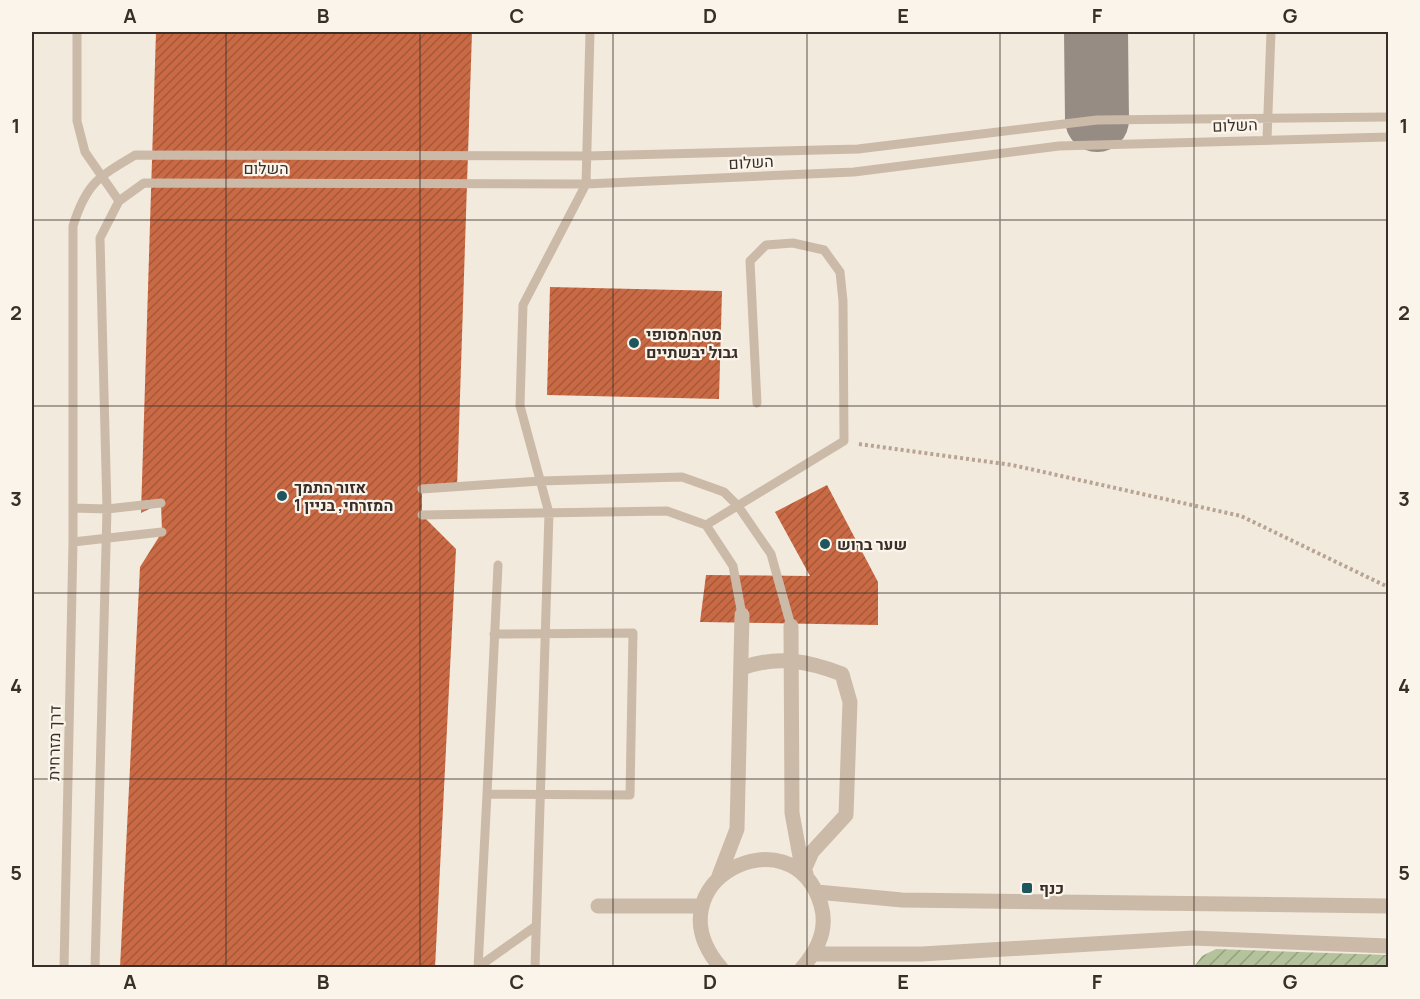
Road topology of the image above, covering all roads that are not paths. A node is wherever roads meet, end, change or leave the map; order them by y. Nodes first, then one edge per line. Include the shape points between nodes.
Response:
1 (77, 32) edge
2 (590, 32) edge
3 (1271, 32) edge
4 (1269, 117) junction
5 (1389, 117) edge
6 (1389, 136) edge
7 (1268, 139) junction
8 (587, 156) junction
9 (101, 175) junction
10 (586, 184) junction
11 (119, 201) junction
12 (757, 404) dead end
13 (540, 481) junction
14 (422, 489) dead end
15 (161, 503) dead end
16 (738, 506) junction
17 (73, 508) junction
18 (107, 509) junction
19 (549, 513) junction
20 (422, 515) dead end
21 (706, 525) junction
22 (162, 532) dead end
23 (106, 538) junction
24 (73, 542) junction
25 (498, 565) dead end
26 (742, 615) joint
27 (791, 626) joint
28 (545, 632) junction
29 (495, 634) junction
30 (792, 661) junction
31 (742, 668) junction
32 (540, 793) junction
33 (487, 794) junction
34 (806, 874) junction
35 (719, 877) junction
36 (818, 892) junction
37 (598, 906) dead end
38 (702, 906) junction
39 (1388, 906) edge
40 (536, 926) junction
41 (1389, 946) edge
42 (814, 954) junction
43 (478, 967) edge
44 (64, 968) edge
45 (95, 968) edge
46 (535, 968) edge
47 (721, 968) edge
48 (802, 968) edge

1 - 9 lane via 77,121 85,152
2 - 8 lane
3 - 4 lane
4 - 5 lane
4 - 7 lane
4 - 8 lane via 1097,120 858,149
6 - 7 lane, השלום
7 - 10 lane, השלום via 1059,146 854,172
8 - 9 lane via 135,155
8 - 10 lane
9 - 11 lane
9 - 17 lane via 81,199 73,226
10 - 11 lane, השלום via 144,183
10 - 13 lane via 523,305 520,406
11 - 18 lane, השלום via 100,238
12 - 16 lane via 750,261 766,245 793,243 824,250 840,272 844,441
13 - 14 lane
13 - 16 lane via 682,477 724,492
13 - 19 lane
15 - 18 lane
16 - 21 lane
16 - 27 lane via 771,554
17 - 18 lane
17 - 24 lane, דרך מזרחית
18 - 23 lane, השלום
19 - 20 lane
19 - 21 lane via 667,511
19 - 28 lane
21 - 26 lane via 733,567
22 - 23 lane
23 - 24 lane
23 - 45 lane, השלום
24 - 44 lane, דרך מזרחית
25 - 29 lane
26 - 31 street
27 - 30 street
28 - 29 lane
28 - 32 lane
28 - 32 lane via 633,633 630,795
29 - 33 lane
30 - 31 street via 764,660
30 - 34 street via 792,813
30 - 34 street via 816,664 842,674 850,702 846,815 812,852
31 - 35 street via 737,829
32 - 33 lane
32 - 40 lane
33 - 43 lane
34 - 35 street via 764,859 732,867
34 - 36 street
35 - 38 street
36 - 39 street via 902,900
36 - 42 street via 824,913 822,934
37 - 38 street
38 - 47 street via 703,939
40 - 43 lane
40 - 46 lane
41 - 42 street via 1193,938 922,954
42 - 48 street

